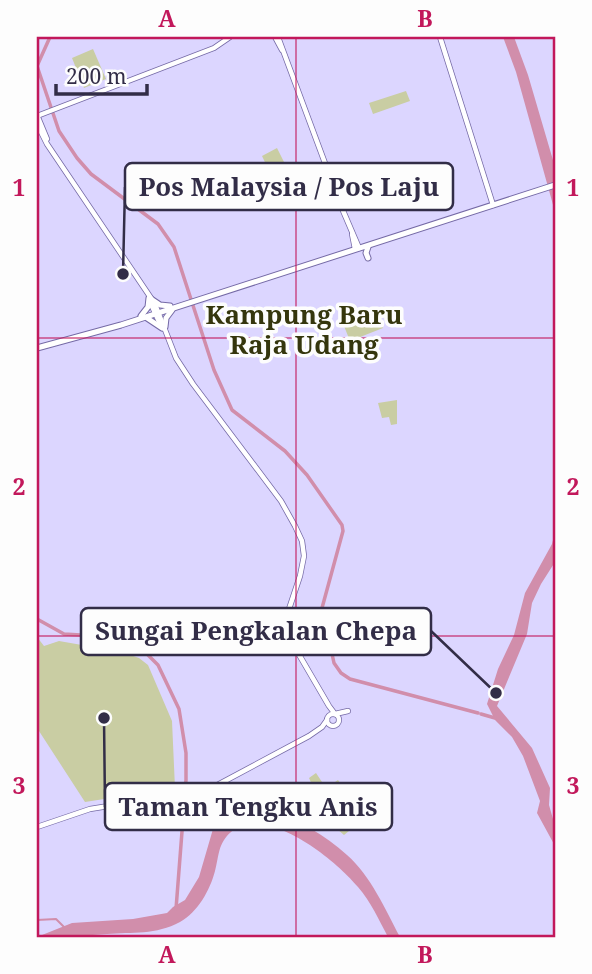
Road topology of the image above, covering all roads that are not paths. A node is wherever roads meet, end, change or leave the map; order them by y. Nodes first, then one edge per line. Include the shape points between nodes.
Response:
1 (232, 37) edge
2 (276, 37) edge
3 (440, 37) edge
4 (37, 110) edge
5 (48, 113) junction
6 (38, 119) edge
7 (555, 185) edge
8 (493, 205) junction
9 (371, 244) junction
10 (357, 249) junction
11 (368, 258) dead end
12 (149, 297) junction
13 (173, 308) junction
14 (157, 313) junction
15 (139, 318) junction
16 (147, 318) junction
17 (121, 325) junction
18 (163, 327) junction
19 (37, 348) edge
20 (324, 698) junction
21 (335, 714) junction
22 (327, 718) junction
23 (338, 720) junction
24 (333, 725) junction
25 (316, 731) junction
26 (37, 827) edge

1 - 5 main road
2 - 10 main road
3 - 8 main road
4 - 5 main road
5 - 6 main road
5 - 6 main road
6 - 12 main road via 51,149
7 - 8 main road
8 - 9 main road
9 - 10 main road
9 - 11 main road via 366,249
10 - 13 main road
12 - 13 main road
12 - 14 main road
12 - 15 main road
13 - 14 main road
13 - 18 main road
14 - 15 main road
14 - 16 main road
14 - 18 main road
15 - 17 main road
16 - 17 main road
16 - 18 main road
17 - 19 main road
18 - 20 main road via 194,386 281,501 302,541 304,556 288,612 288,631
20 - 21 main road
20 - 22 main road
21 - 22 main road
21 - 23 main road
21 - 23 main road via 348,711
22 - 24 main road
22 - 25 main road
23 - 24 main road
24 - 25 main road
25 - 26 main road via 211,789 90,809

